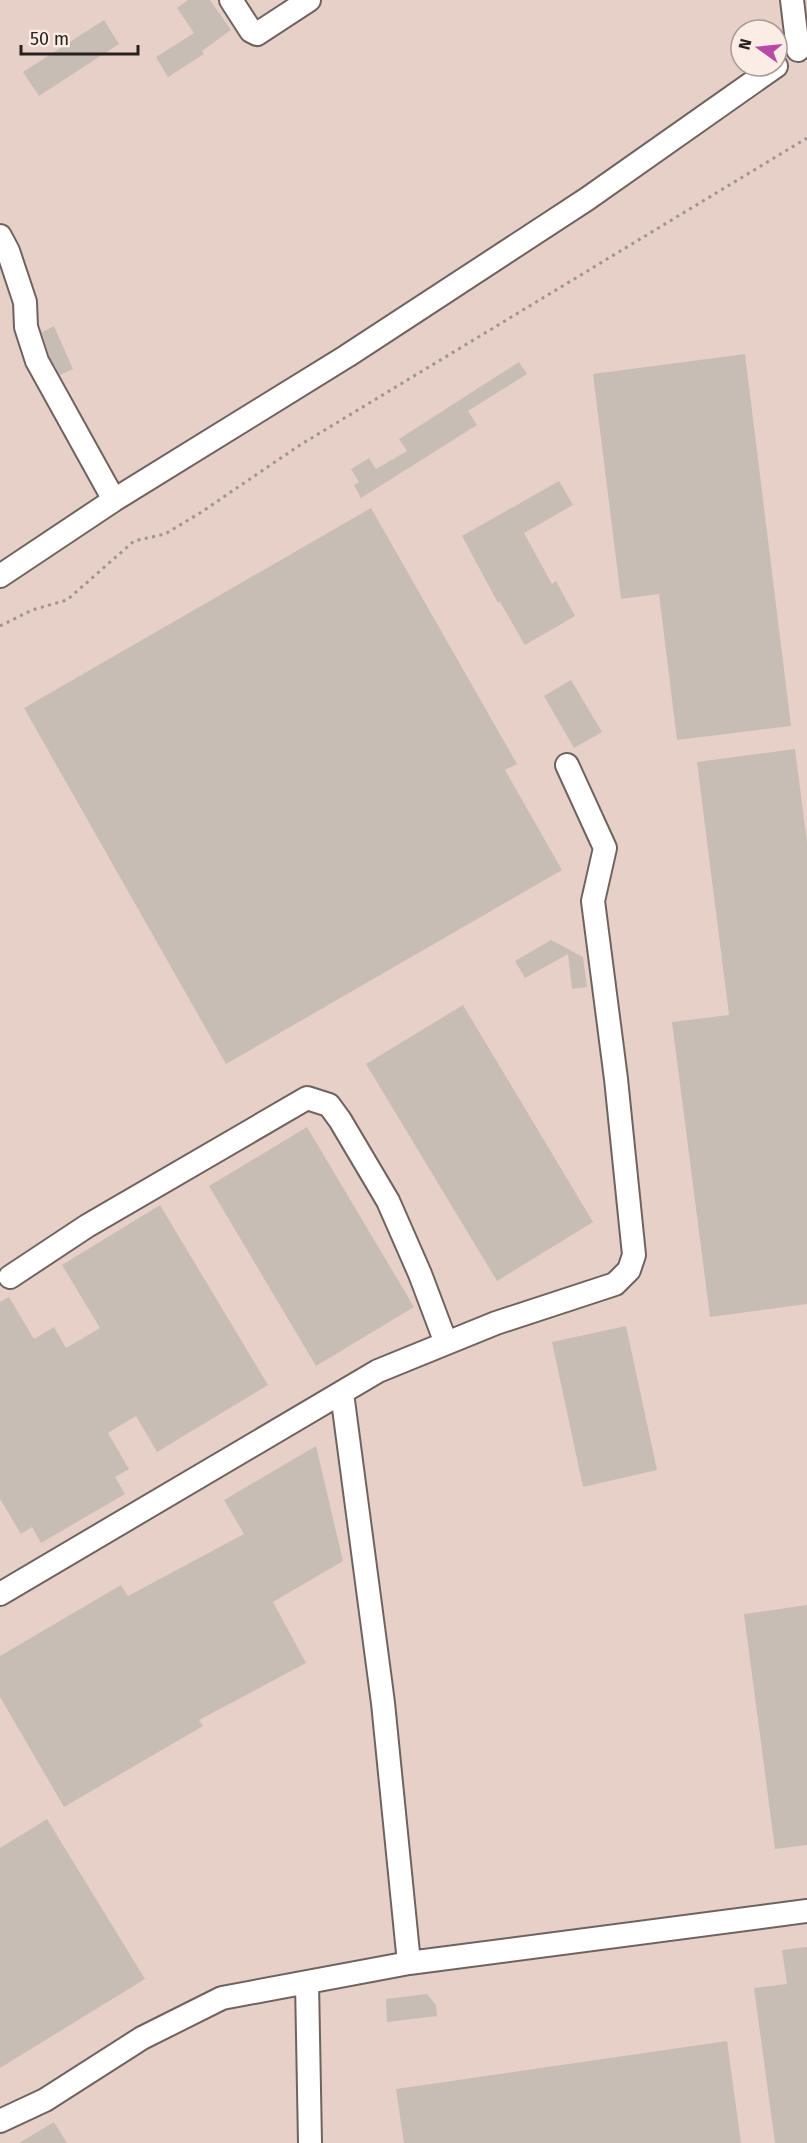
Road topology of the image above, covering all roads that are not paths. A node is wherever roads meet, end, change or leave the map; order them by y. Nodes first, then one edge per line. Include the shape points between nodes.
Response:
1 (231, 0) edge
2 (307, 0) edge
3 (792, 0) edge
4 (803, 47) edge
5 (789, 56) edge
6 (758, 78) edge
7 (0, 236) edge
8 (114, 500) junction
9 (0, 576) edge
10 (567, 765) dead end
11 (10, 1277) dead end
12 (446, 1343) junction
13 (342, 1393) junction
14 (0, 1594) edge
15 (807, 1911) edge
16 (409, 1963) junction
17 (307, 1983) junction
18 (0, 2121) edge
19 (310, 2143) edge

1 - 2 street via 257,34
3 - 4 street
4 - 5 street
6 - 8 street via 467,278
7 - 8 street via 25,302 26,327 37,361
8 - 9 street
10 - 12 street via 605,848 593,901 634,1255 629,1270 615,1284
11 - 12 street via 87,1226 307,1098 329,1105 388,1201
12 - 13 street via 378,1371
13 - 14 street
13 - 16 street via 383,1703
15 - 16 street
16 - 17 street
17 - 18 street via 222,1998 141,2037 45,2100
17 - 19 street

